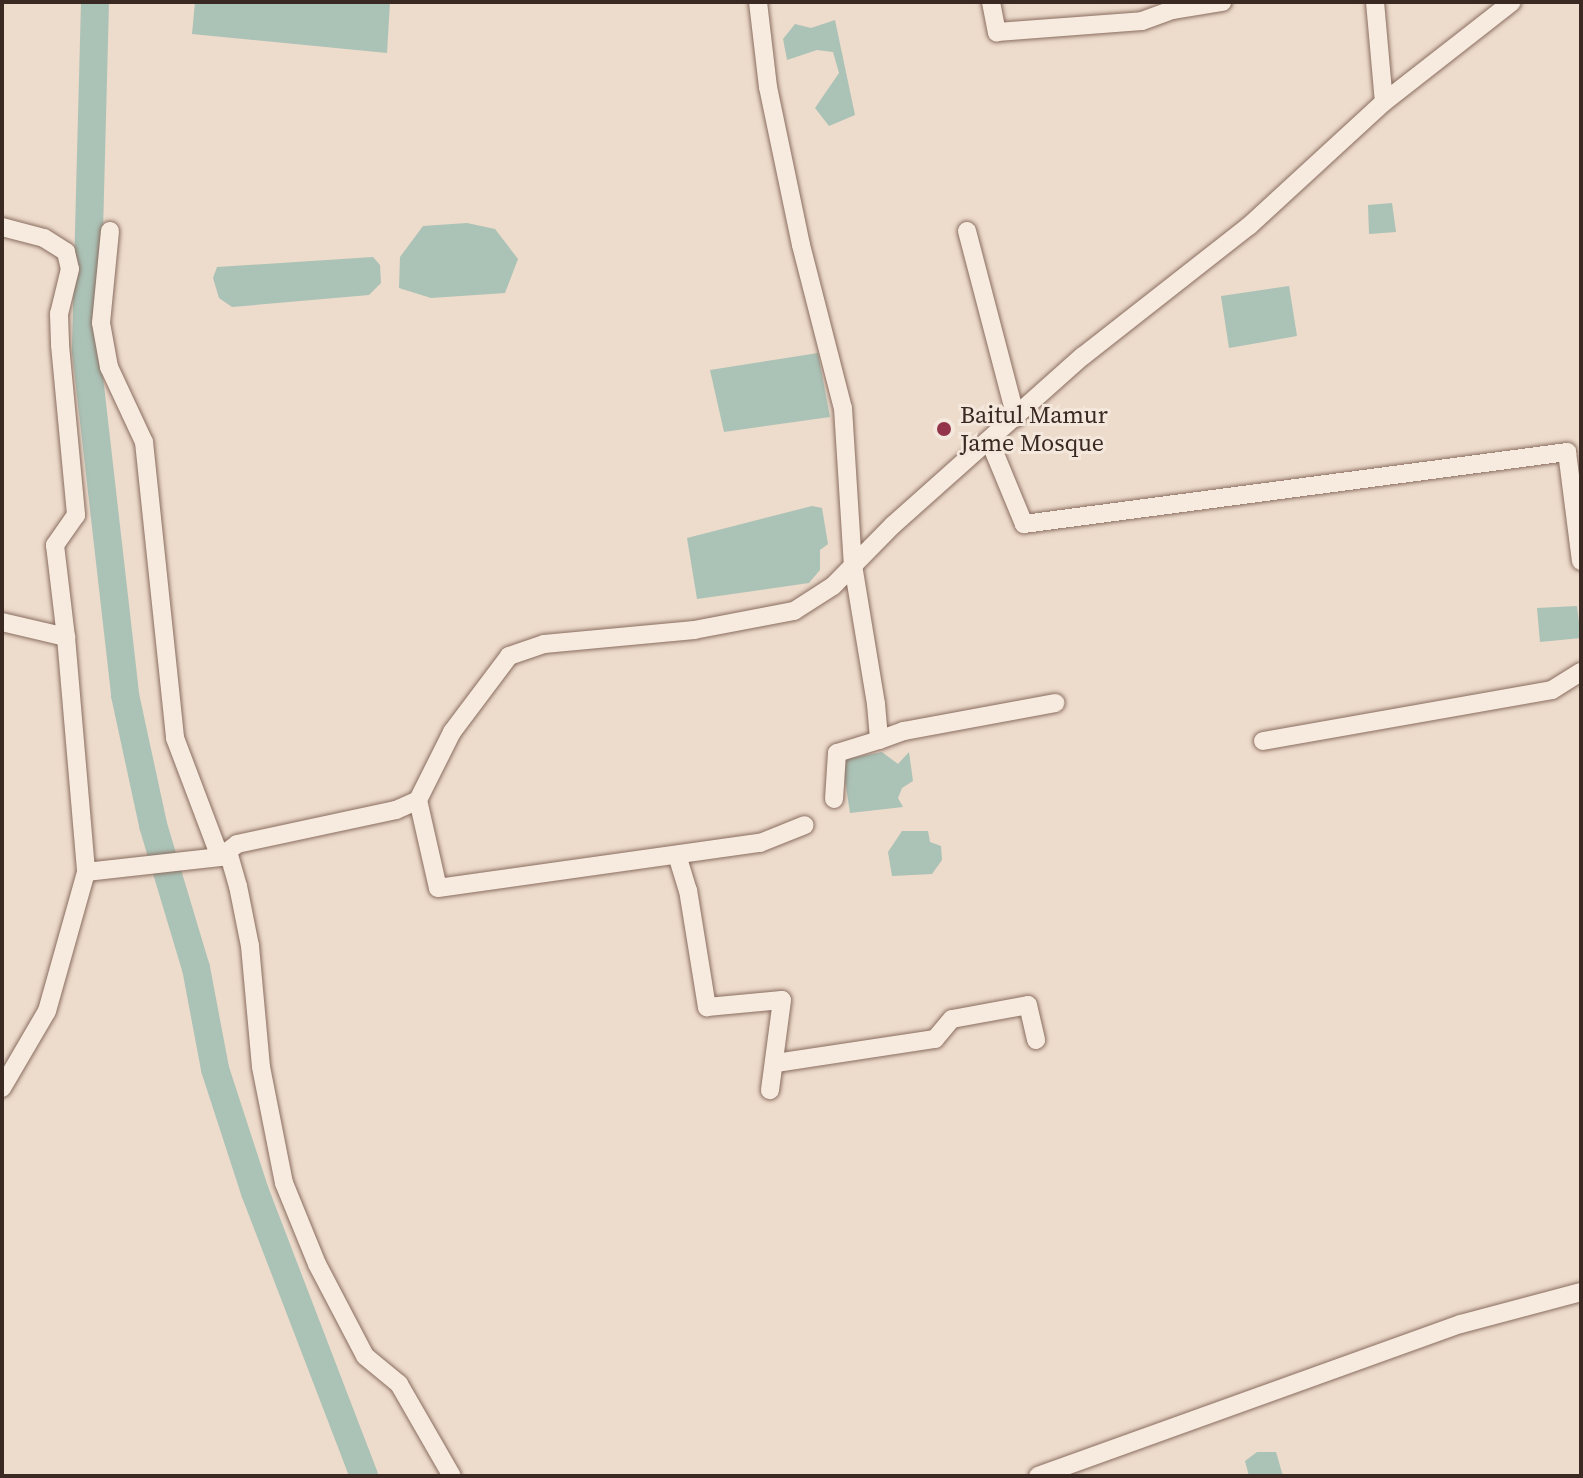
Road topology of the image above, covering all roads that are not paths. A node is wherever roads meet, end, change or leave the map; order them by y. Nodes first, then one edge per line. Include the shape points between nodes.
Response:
1 (758, 2) edge
2 (991, 2) edge
3 (1222, 2) edge
4 (1375, 2) edge
5 (1512, 2) edge
6 (1171, 6) edge
7 (1384, 102) junction
8 (2, 227) edge
9 (110, 231) dead end
10 (967, 231) dead end
11 (1016, 418) junction
12 (990, 442) junction
13 (1581, 561) edge
14 (853, 565) junction
15 (2, 622) edge
16 (66, 637) junction
17 (1581, 672) edge
18 (1055, 703) dead end
19 (879, 740) junction
20 (1263, 741) dead end
21 (834, 799) dead end
22 (418, 800) junction
23 (805, 825) dead end
24 (677, 855) junction
25 (220, 857) junction
26 (86, 872) junction
27 (1036, 1040) dead end
28 (776, 1063) junction
29 (2, 1088) edge
30 (770, 1090) dead end
31 (1581, 1292) edge
32 (452, 1476) edge
33 (1038, 1476) edge

1 - 14 street via 768,87 801,245 843,408
2 - 6 street via 997,32 1142,21
3 - 6 street
4 - 7 street
5 - 7 street
7 - 11 street via 1249,226 1083,356
8 - 16 street via 44,238 66,252 70,269 59,314 76,515 55,545
9 - 25 street via 101,323 109,367 144,442 175,738
10 - 11 street
11 - 12 street
12 - 13 street via 1024,524 1567,452
12 - 14 street
14 - 19 street
14 - 22 street via 794,611 694,630 544,644 509,656 452,732
15 - 16 street
16 - 26 street
17 - 20 street via 1552,690
18 - 19 street
19 - 21 street via 837,753
22 - 24 street via 438,888
22 - 25 street via 396,810 237,844
23 - 24 street via 760,843
24 - 28 street via 688,890 707,1007 782,1000
25 - 26 street
25 - 32 street via 229,855 244,915 261,1067 284,1183 317,1264 365,1356 399,1384
26 - 29 street via 47,1011
27 - 28 street via 1028,1005 952,1019 935,1039
28 - 30 street
31 - 33 street via 1461,1324

